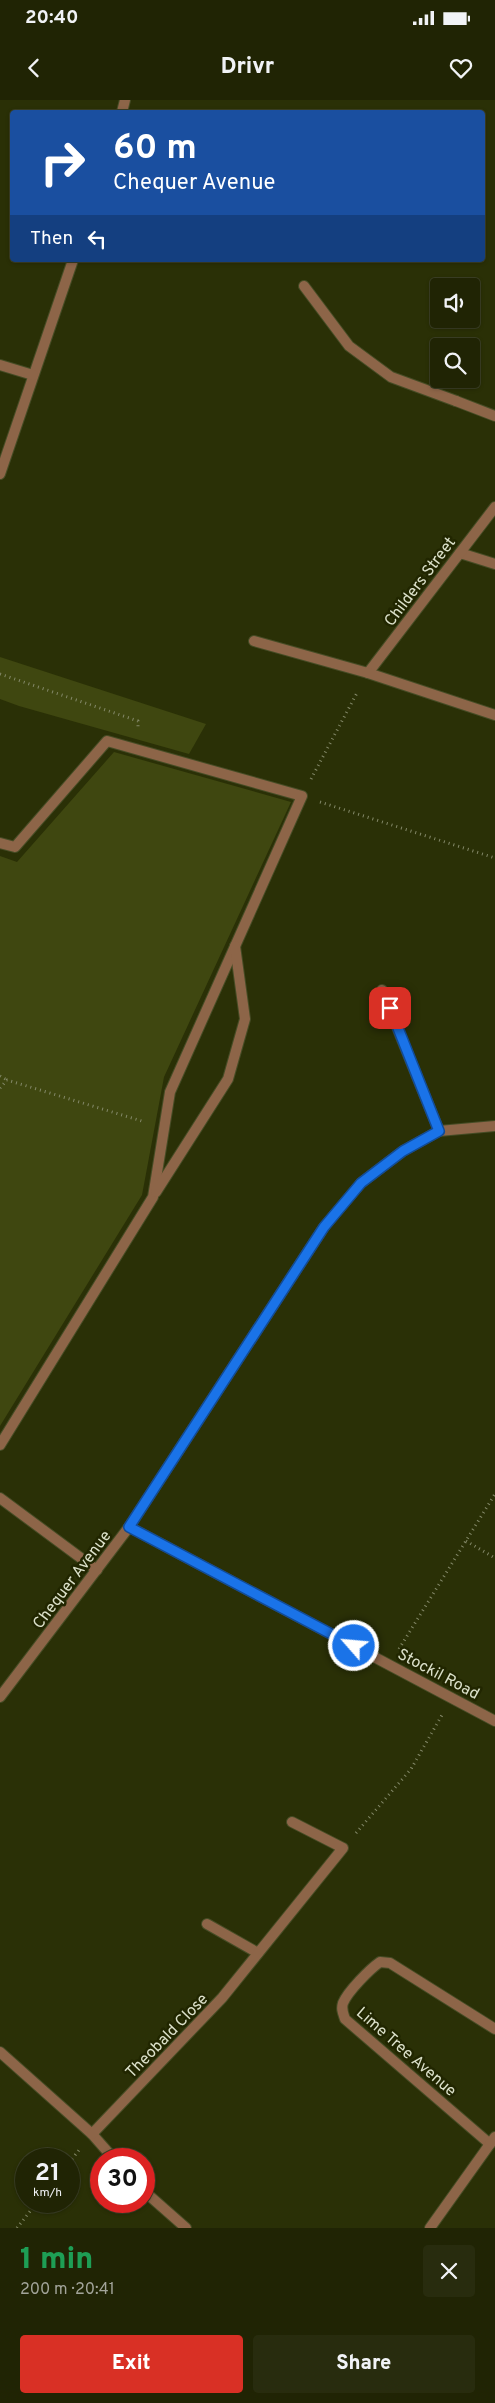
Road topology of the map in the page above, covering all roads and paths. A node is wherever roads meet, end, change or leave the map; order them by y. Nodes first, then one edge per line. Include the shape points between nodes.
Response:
1 (72, 262) edge
2 (304, 286) dead end
3 (0, 365) edge
4 (33, 376) junction
5 (495, 416) edge
6 (0, 474) edge
7 (495, 507) edge
8 (460, 553) junction
9 (495, 564) edge
10 (254, 640) dead end
11 (368, 673) junction
12 (0, 674) edge
13 (495, 715) edge
14 (137, 750) junction
15 (302, 796) junction
16 (0, 843) edge
17 (495, 858) edge
18 (235, 946) junction
19 (382, 990) dead end
20 (0, 1076) edge
21 (7, 1080) junction
22 (0, 1088) edge
23 (495, 1126) edge
24 (164, 1128) junction
25 (439, 1131) junction
26 (153, 1197) junction
27 (0, 1445) edge
28 (495, 1494) edge
29 (0, 1498) edge
30 (129, 1527) junction
31 (466, 1542) junction
32 (495, 1558) edge
33 (96, 1570) junction
34 (389, 1664) junction
35 (0, 1697) edge
36 (452, 1697) junction
37 (495, 1721) edge
38 (292, 1822) dead end
39 (343, 1848) junction
40 (207, 1924) dead end
41 (258, 1953) junction
42 (495, 2029) edge
43 (0, 2052) edge
44 (92, 2134) junction
45 (492, 2141) edge
46 (104, 2148) edge
47 (155, 2201) edge
48 (29, 2213) edge
49 (17, 2228) edge
50 (186, 2228) edge
51 (430, 2228) edge

1 - 4 street
2 - 5 street via 349,346 391,377
3 - 4 street
4 - 6 street
7 - 8 street, Childers Street
8 - 9 street
8 - 11 street, Childers Street
10 - 11 street
11 - 13 street
11 - 15 path
12 - 14 path via 138,721
14 - 15 street
14 - 16 street via 106,741 15,847
15 - 17 path
15 - 18 street
18 - 24 street via 170,1092
18 - 26 street via 245,1019 228,1079
19 - 25 street
20 - 21 path
21 - 22 path
21 - 24 path
23 - 25 street, Chequer Avenue
24 - 26 street
25 - 30 street, Chequer Avenue via 403,1151 361,1183 324,1227
26 - 27 street
28 - 31 path
29 - 33 street
30 - 33 street, Chequer Avenue
30 - 34 street, Stockil Road
31 - 32 path
31 - 34 path
33 - 35 street, Chequer Avenue
34 - 36 street, Stockil Road
36 - 37 street, Stockil Road
36 - 39 path via 411,1769
38 - 39 street
39 - 41 street, Theobald Close
40 - 41 street
41 - 44 street, Theobald Close via 222,1998
42 - 45 street, Lime Tree Avenue via 390,1963 380,1962 371,1968 343,2003 345,2019
43 - 44 street
44 - 46 street
45 - 51 street, Lime Tree Avenue
47 - 50 street
48 - 49 path

